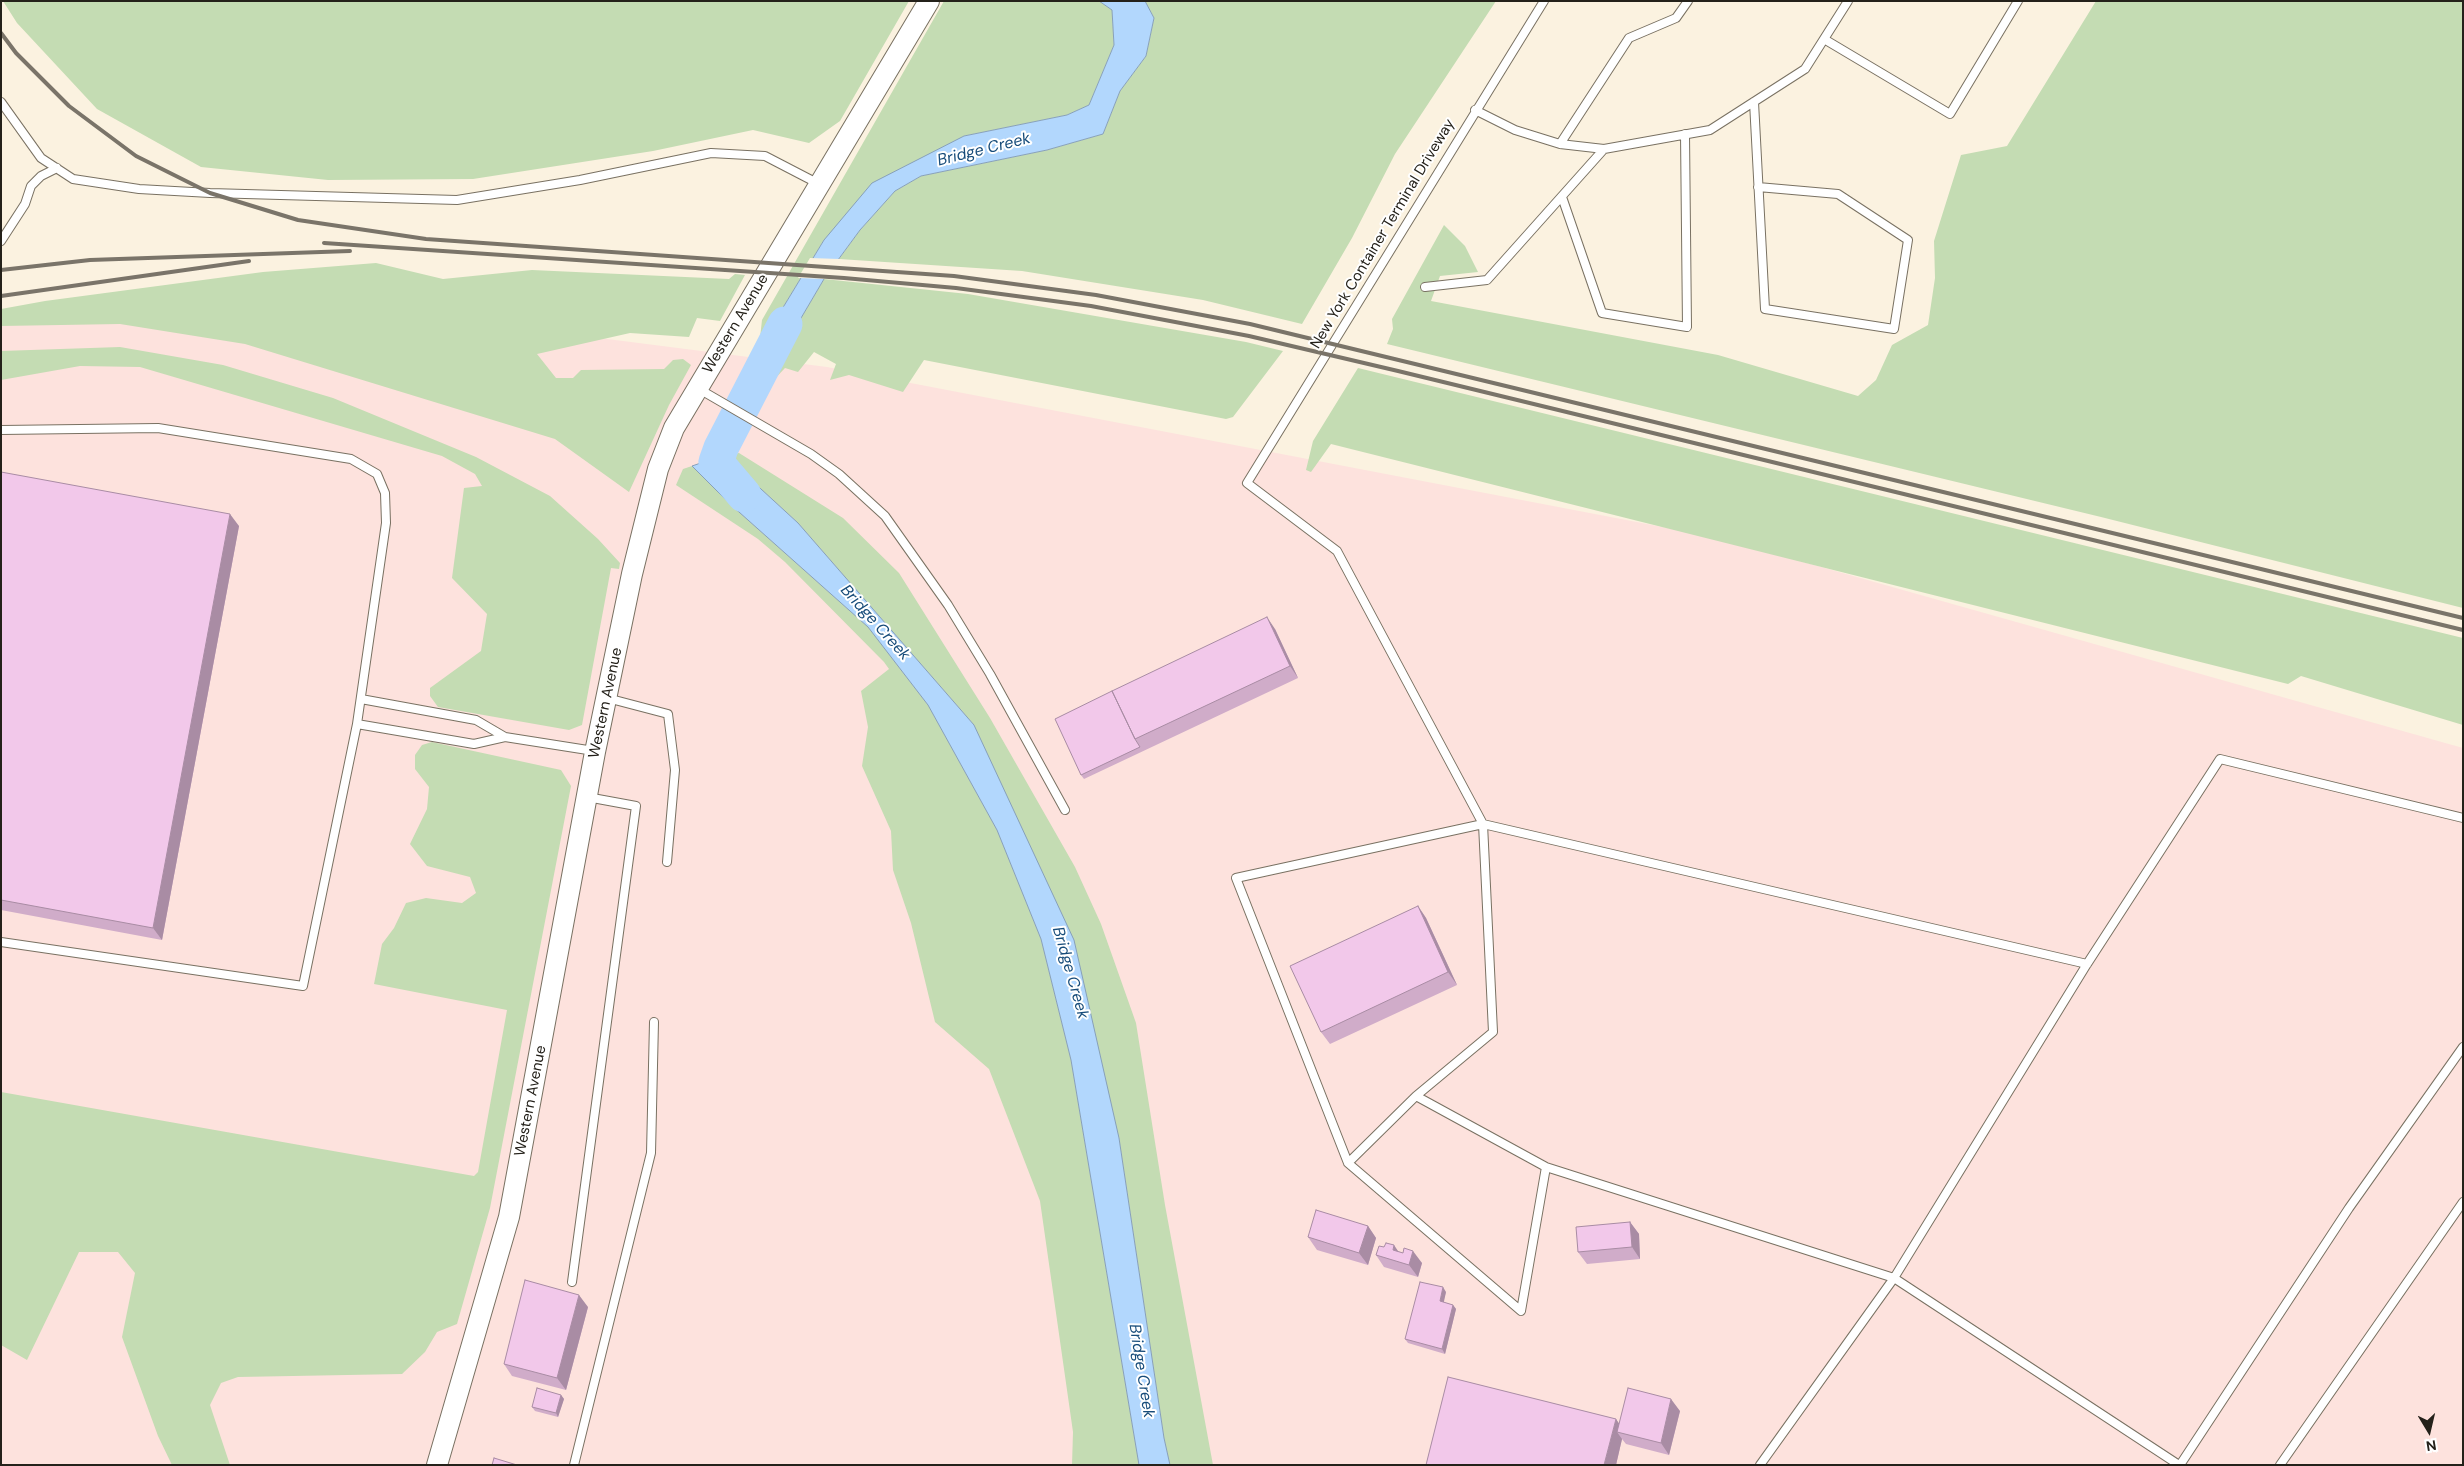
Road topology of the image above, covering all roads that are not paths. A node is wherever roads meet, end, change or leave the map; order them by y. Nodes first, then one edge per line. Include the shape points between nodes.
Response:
1 (929, 1) edge
2 (1544, 1) edge
3 (1688, 1) edge
4 (1848, 1) edge
5 (2018, 1) edge
6 (1824, 39) junction
7 (1, 102) edge
8 (1754, 102) junction
9 (1475, 110) junction
10 (1685, 134) junction
11 (1560, 144) junction
12 (1604, 149) junction
13 (57, 168) junction
14 (820, 185) junction
15 (1758, 186) junction
16 (1562, 197) junction
17 (1, 241) edge
18 (1425, 287) dead end
19 (697, 388) junction
20 (1, 430) edge
21 (607, 698) junction
22 (361, 699) junction
23 (357, 724) junction
24 (505, 737) junction
25 (595, 752) junction
26 (587, 797) junction
27 (1065, 810) dead end
28 (2463, 818) edge
29 (1483, 824) junction
30 (667, 862) dead end
31 (1, 942) edge
32 (2087, 964) junction
33 (654, 1022) dead end
34 (2463, 1047) edge
35 (1416, 1096) junction
36 (1348, 1163) junction
37 (1546, 1167) junction
38 (2463, 1202) edge
39 (1894, 1278) junction
40 (572, 1282) dead end
41 (437, 1465) edge
42 (574, 1465) edge
43 (1760, 1465) edge
44 (2180, 1465) edge
45 (2280, 1465) edge

1 - 14 street, Western Avenue
2 - 9 lane, New York Container Terminal Driveway
3 - 11 lane via 1676,18 1629,38
4 - 6 lane
5 - 6 lane via 1950,114
6 - 8 lane via 1805,69
7 - 13 lane via 42,158
8 - 10 lane via 1710,130
8 - 15 lane
9 - 11 lane via 1515,130
9 - 29 lane, New York Container Terminal Driveway via 1247,483 1337,551
10 - 12 lane
10 - 16 lane via 1687,328 1602,313
11 - 12 lane
12 - 16 lane
13 - 14 lane via 73,179 139,189 457,200 580,180 711,153 765,156
13 - 17 lane via 41,176 31,186 25,204
14 - 19 street, Western Avenue
15 - 15 lane via 1765,309 1894,330 1908,240 1838,194
16 - 18 lane via 1487,280
19 - 21 street, Western Avenue via 674,428 658,469 632,574
19 - 27 lane via 839,474 867,498 901,536 990,674
20 - 22 lane via 158,428 351,459 377,474 385,493 386,523
21 - 25 street, Western Avenue
21 - 30 lane via 668,714 675,770
22 - 23 lane
22 - 24 lane via 476,720
23 - 24 lane via 474,744
23 - 31 lane via 303,986
24 - 25 lane
25 - 26 street, Western Avenue
26 - 40 lane via 636,806
26 - 41 street, Western Avenue via 509,1216
28 - 32 lane via 2220,759
29 - 32 lane
29 - 35 lane via 1493,1032
29 - 36 lane via 1236,878
32 - 39 lane
33 - 42 lane via 651,1153
34 - 44 lane via 2349,1208
35 - 36 lane
35 - 37 lane
36 - 37 lane via 1521,1310
37 - 39 lane
38 - 45 lane
39 - 43 lane
39 - 44 lane

